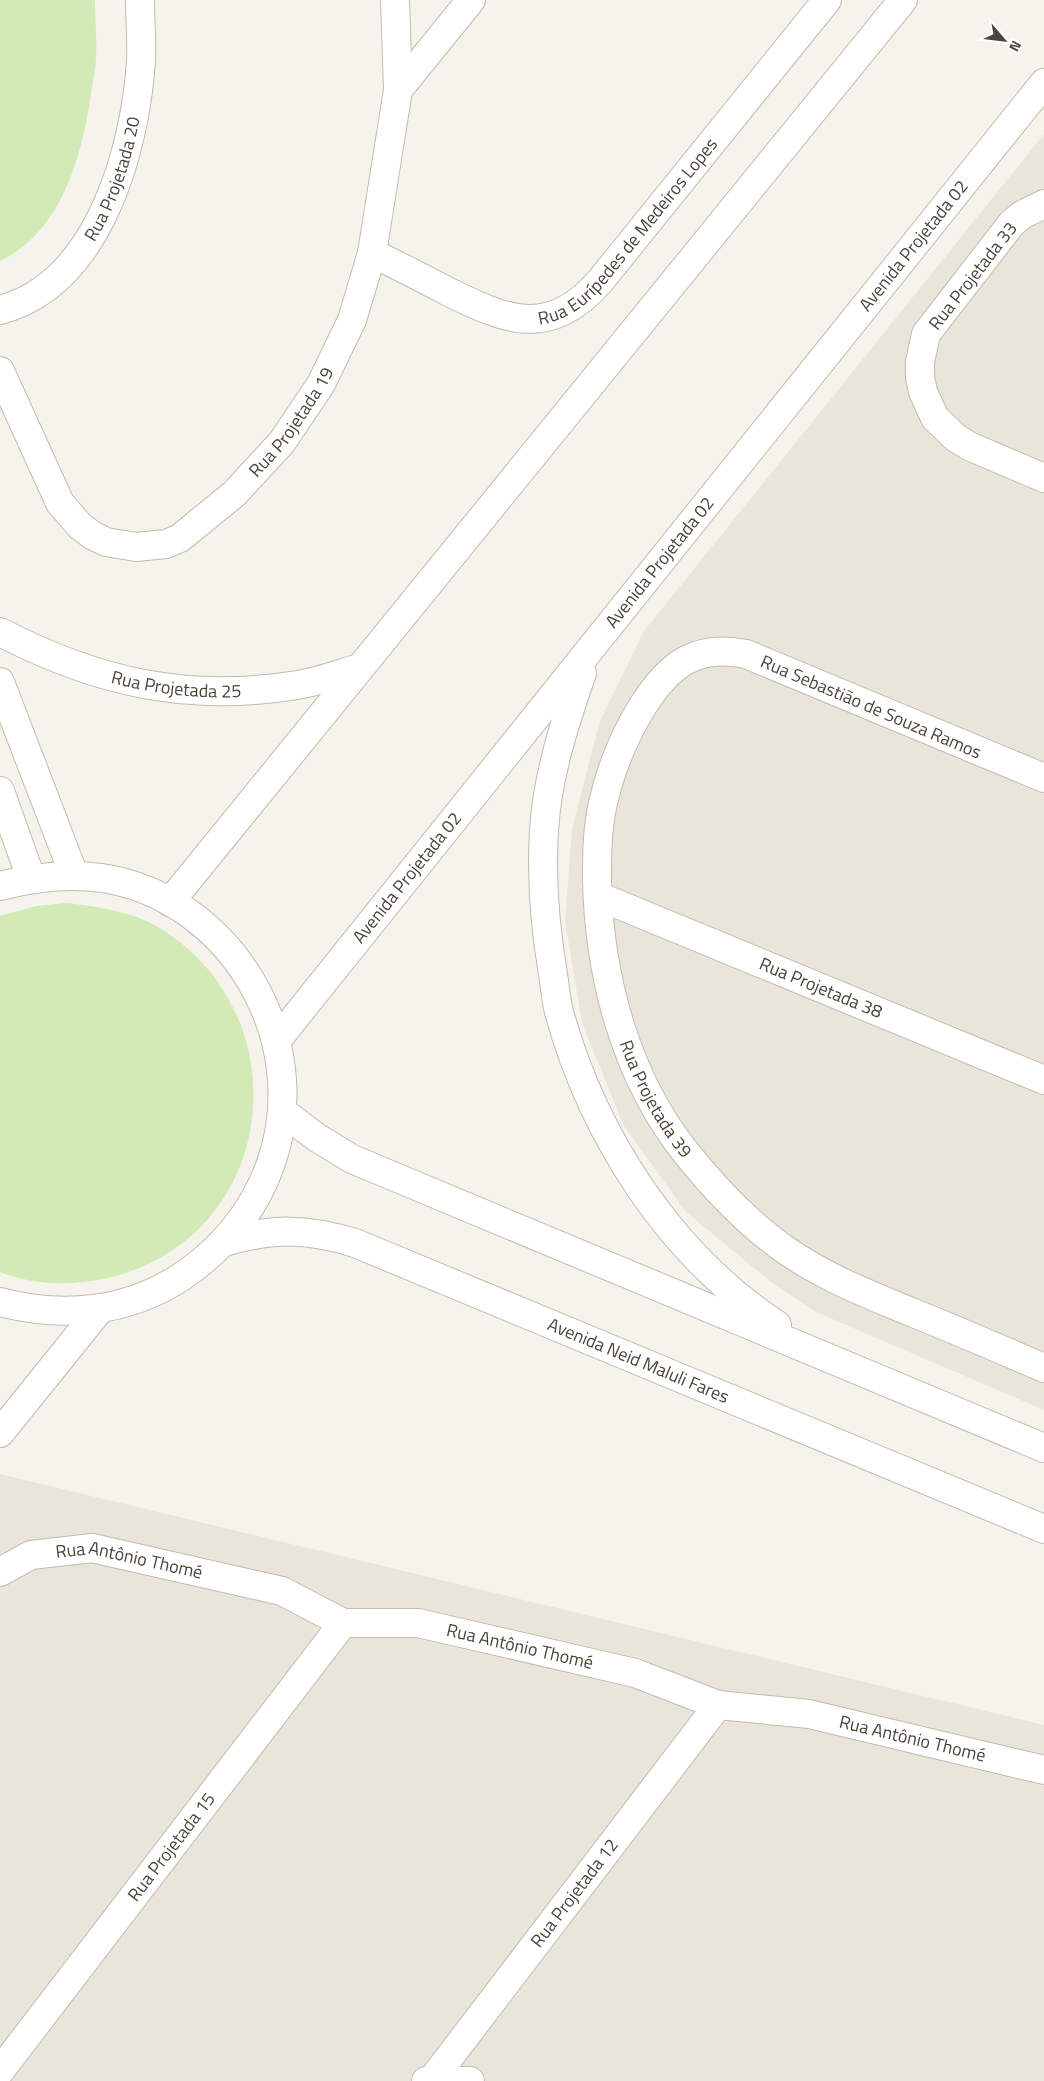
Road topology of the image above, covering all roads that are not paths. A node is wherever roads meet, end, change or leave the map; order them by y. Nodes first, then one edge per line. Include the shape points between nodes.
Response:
1 (140, 0) edge
2 (395, 0) edge
3 (471, 0) edge
4 (827, 0) edge
5 (903, 0) edge
6 (1044, 83) edge
7 (398, 90) junction
8 (1044, 204) edge
9 (372, 253) junction
10 (0, 310) edge
11 (0, 371) edge
12 (1044, 478) edge
13 (0, 632) edge
14 (588, 655) junction
15 (696, 656) joint
16 (359, 668) junction
17 (0, 682) edge
18 (1044, 778) edge
19 (0, 791) edge
20 (74, 875) junction
21 (31, 878) junction
22 (0, 886) edge
23 (598, 896) junction
24 (170, 902) junction
25 (277, 1040) junction
26 (1044, 1080) edge
27 (283, 1112) junction
28 (224, 1242) junction
29 (0, 1302) edge
30 (100, 1309) junction
31 (829, 1358) junction
32 (1044, 1368) edge
33 (0, 1433) edge
34 (1044, 1448) edge
35 (1044, 1529) edge
36 (0, 1572) edge
37 (343, 1623) junction
38 (718, 1706) junction
39 (1044, 1770) edge
40 (0, 2071) edge
41 (429, 2081) edge
42 (470, 2081) edge

1 - 10 street, Rua Projetada 20 via 141,61 130,138 105,213 75,260 54,280 31,296
2 - 7 street, Rua Projetada 19
3 - 7 street
4 - 9 street, Rua Eurípedes de Medeiros Lopes via 601,280 569,309 541,318 499,315
5 - 16 street
6 - 14 street, Avenida Projetada 02
7 - 9 street, Rua Projetada 19
8 - 12 street, Rua Projetada 33 via 1012,223 926,334 920,362 923,392 935,418 956,438
9 - 11 street, Rua Projetada 19 via 352,320 321,384 282,442 234,494 180,538 166,544 151,547 120,545 92,535 74,521 60,503
13 - 16 street, Rua Projetada 25 via 51,657 110,678 172,689 235,692 298,685
14 - 25 street, Avenida Projetada 02
14 - 31 street via 559,741 544,830 544,921 559,1011 588,1096 631,1176 686,1248 753,1309
15 - 18 street, Rua Sebastião de Souza Ramos via 721,651 746,654
15 - 23 street, Rua Projetada 39 via 673,668 660,681 632,723 614,763 602,804 597,847
16 - 24 street
17 - 20 street
19 - 21 street
20 - 21 street
20 - 24 street via 138,887
21 - 22 street
23 - 26 street, Rua Projetada 38
23 - 32 street, Rua Projetada 39 via 604,961 612,995 621,1029 648,1094 686,1153 732,1206 786,1250 846,1286
24 - 25 street via 201,921 227,946 266,1006
25 - 27 street via 283,1076
27 - 28 street via 276,1148 264,1182 247,1214
27 - 31 street via 352,1159
28 - 30 street via 198,1266 168,1286
28 - 35 street, Avenida Neid Maluli Fares via 250,1234 294,1230 355,1243
29 - 30 street via 28,1309 64,1312
30 - 33 street
31 - 34 street
36 - 37 street, Rua Antônio Thomé via 31,1555 92,1548 282,1591
37 - 38 street, Rua Antônio Thomé via 418,1624 635,1673
37 - 40 street, Rua Projetada 15
38 - 39 street, Rua Antônio Thomé via 809,1714
38 - 41 street, Rua Projetada 12
41 - 42 street

